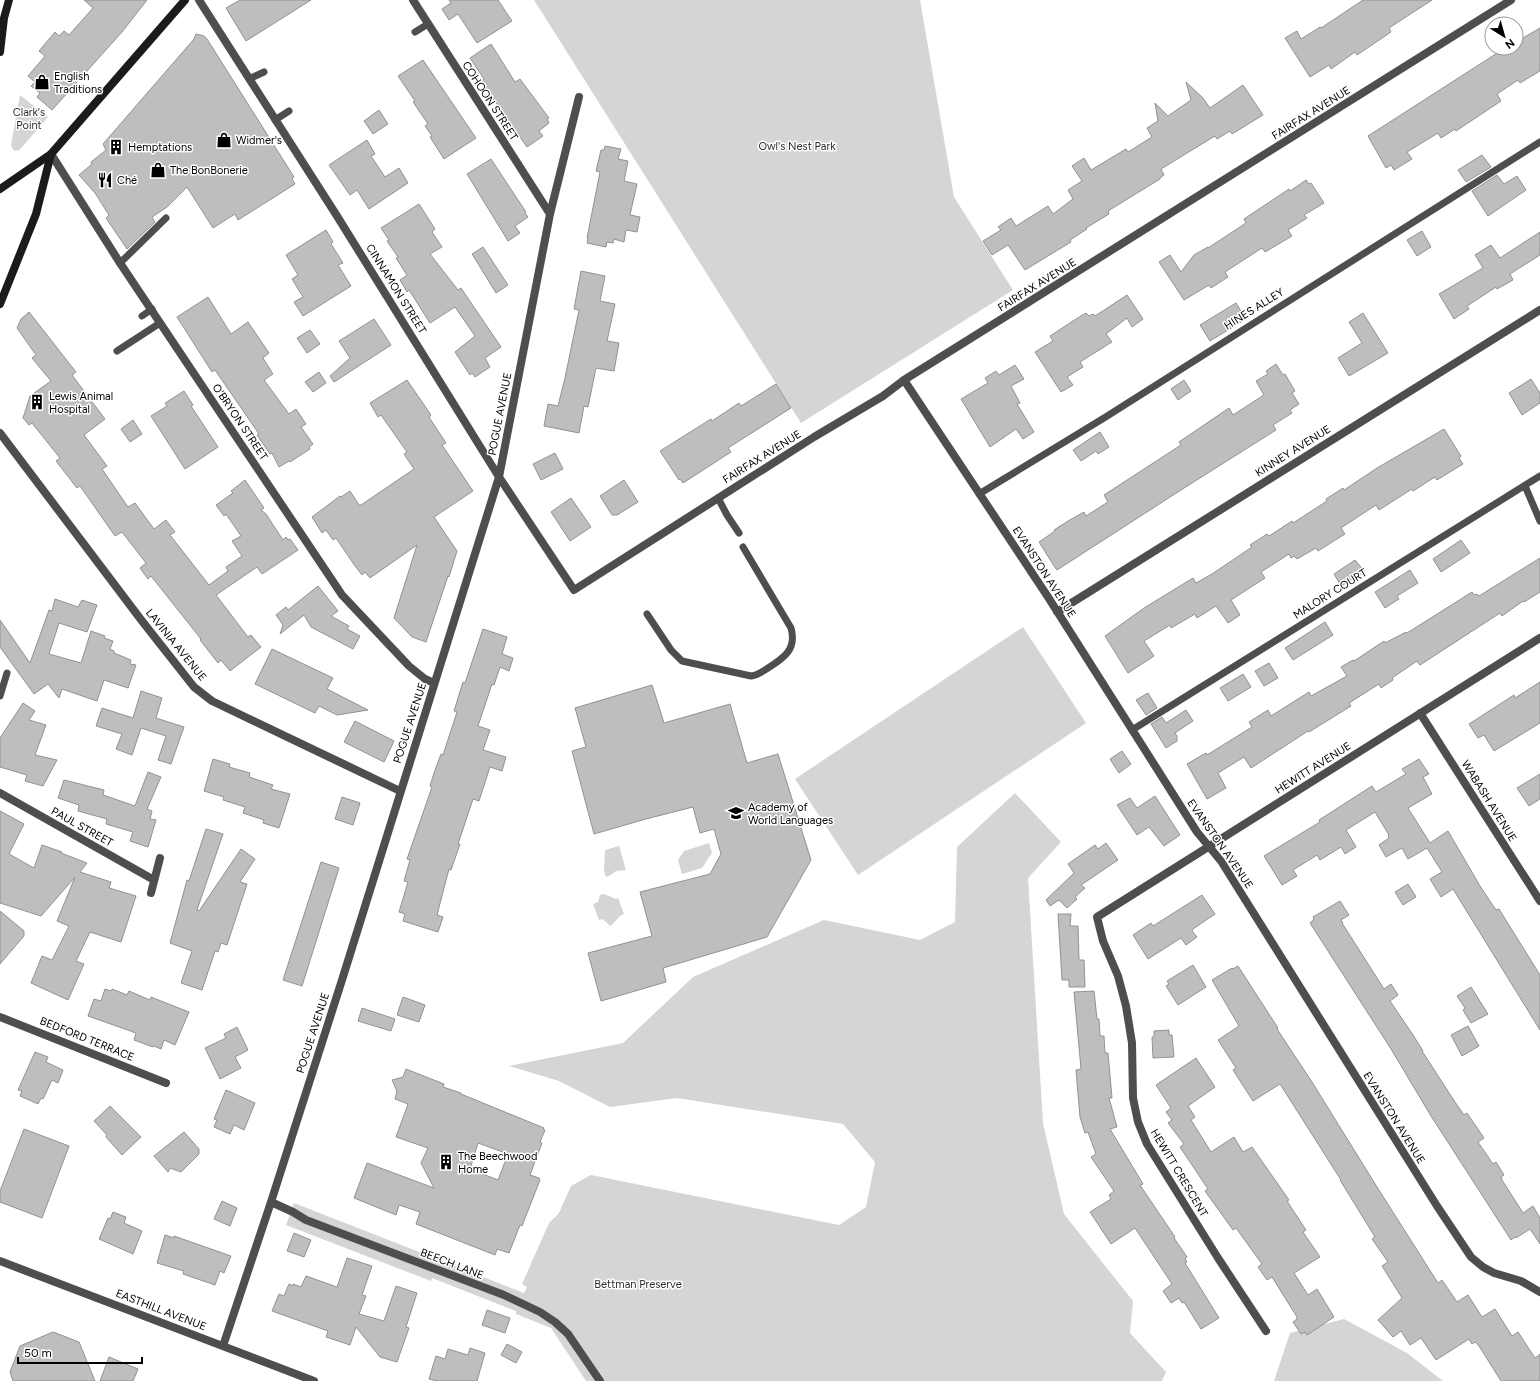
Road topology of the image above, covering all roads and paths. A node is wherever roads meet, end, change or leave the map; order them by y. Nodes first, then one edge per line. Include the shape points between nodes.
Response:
1 (9, 0) edge
2 (185, 0) edge
3 (199, 0) edge
4 (412, 0) edge
5 (1511, 0) edge
6 (428, 24) junction
7 (415, 32) dead end
8 (0, 52) edge
9 (264, 72) dead end
10 (249, 79) junction
11 (580, 98) dead end
12 (289, 111) dead end
13 (275, 120) junction
14 (1540, 142) edge
15 (51, 154) junction
16 (0, 189) edge
17 (550, 214) junction
18 (166, 218) dead end
19 (120, 263) junction
20 (0, 304) edge
21 (152, 310) junction
22 (1540, 310) edge
23 (142, 316) dead end
24 (160, 323) junction
25 (117, 351) dead end
26 (904, 380) junction
27 (0, 433) edge
28 (1540, 476) edge
29 (499, 477) junction
30 (1525, 486) junction
31 (979, 494) junction
32 (718, 498) junction
33 (1540, 521) edge
34 (739, 533) dead end
35 (743, 547) dead end
36 (574, 590) joint
37 (1057, 612) junction
38 (647, 614) dead end
39 (1540, 638) edge
40 (7, 673) dead end
41 (434, 683) junction
42 (0, 696) edge
43 (1420, 713) junction
44 (1132, 730) junction
45 (400, 791) junction
46 (0, 793) edge
47 (1210, 846) junction
48 (160, 858) dead end
49 (154, 880) junction
50 (151, 893) dead end
51 (1540, 901) edge
52 (1097, 917) joint
53 (0, 1016) edge
54 (166, 1083) dead end
55 (271, 1202) junction
56 (0, 1261) edge
57 (1540, 1292) edge
58 (1266, 1331) dead end
59 (223, 1346) junction
60 (314, 1381) edge
61 (600, 1381) edge

1 - 8 main road
2 - 15 main road
3 - 10 street, CINNAMON STREET
4 - 6 street, COHOON STREET
5 - 26 street, FAIRFAX AVENUE
6 - 7 lane
6 - 17 street, COHOON STREET
9 - 10 lane
10 - 13 street, CINNAMON STREET
11 - 17 street, POGUE AVENUE
12 - 13 lane
13 - 29 street, CINNAMON STREET
14 - 31 lane, HINES ALLEY
15 - 16 main road
15 - 19 street, O’BRYON STREET
15 - 20 main road via 36,214
17 - 29 street, POGUE AVENUE
18 - 19 lane
19 - 21 street, O’BRYON STREET
21 - 23 lane
21 - 24 street, O’BRYON STREET
22 - 37 street, KINNEY AVENUE
24 - 25 lane
24 - 41 street, O’BRYON STREET via 342,595 409,666
26 - 31 street, EVANSTON AVENUE
26 - 32 street, FAIRFAX AVENUE via 883,396
27 - 45 street, LAVINIA AVENUE via 194,687 212,701
28 - 30 lane, MALORY COURT
29 - 36 street, CINNAMON STREET
29 - 41 street, POGUE AVENUE
30 - 33 lane
30 - 44 lane, MALORY COURT
31 - 37 street, EVANSTON AVENUE
32 - 34 lane
32 - 36 street, FAIRFAX AVENUE
35 - 38 lane via 791,628 794,637 784,658 756,676 682,660 671,650
37 - 44 street, EVANSTON AVENUE
39 - 43 street, HEWITT AVENUE
40 - 42 lane
41 - 45 street, POGUE AVENUE
43 - 47 street, HEWITT AVENUE
43 - 51 street, WABASH AVENUE
44 - 47 street, EVANSTON AVENUE via 1197,832
45 - 55 street, POGUE AVENUE
46 - 49 street, PAUL STREET
47 - 52 street, HEWITT AVENUE
47 - 57 street, EVANSTON AVENUE via 1226,867 1471,1257 1494,1273 1521,1281
48 - 49 street
49 - 50 street
52 - 58 street, HEWITT CRESCENT via 1126,1006 1132,1044 1133,1098 1138,1122 1147,1144
53 - 54 street, BEDFORD TERRACE
55 - 59 street, POGUE AVENUE
55 - 61 street, BEECH LANE via 306,1220 504,1295 540,1312 568,1334
56 - 59 street, EASTHILL AVENUE
59 - 60 street, EASTHILL AVENUE

